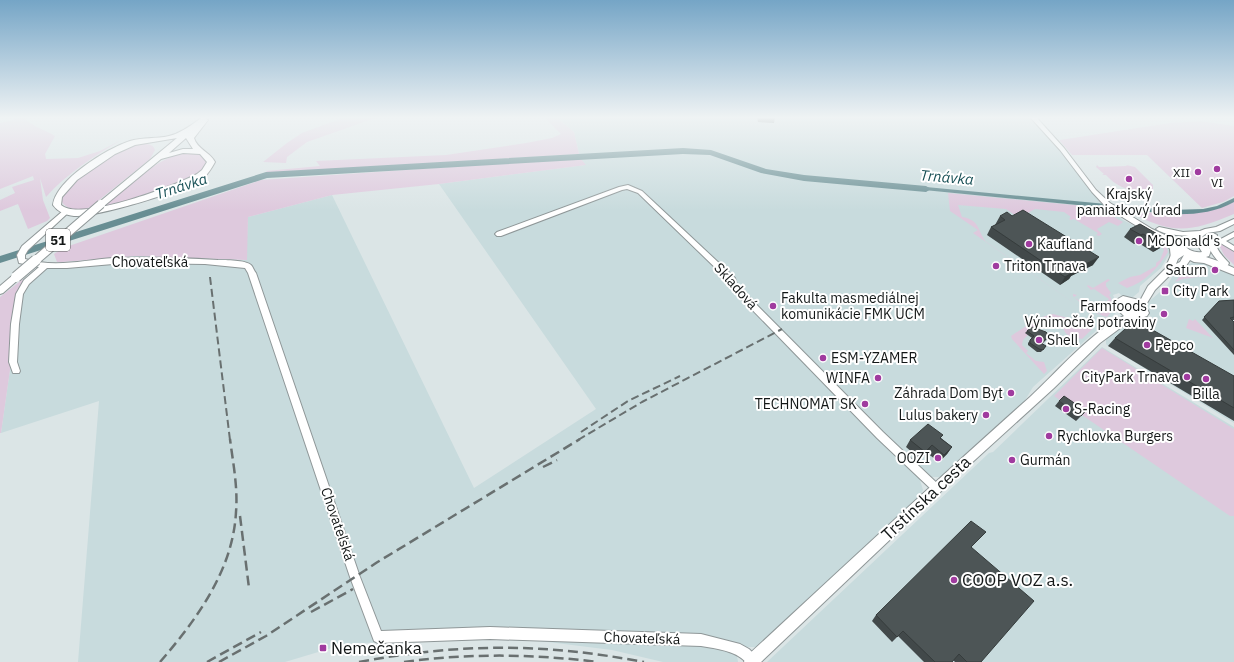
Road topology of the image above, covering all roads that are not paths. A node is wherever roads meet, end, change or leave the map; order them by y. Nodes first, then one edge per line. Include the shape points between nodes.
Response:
1 (121, 148) edge
2 (156, 148) edge
3 (171, 148) edge
4 (197, 148) edge
5 (1060, 148) edge
6 (204, 152) junction
7 (151, 164) junction
8 (69, 212) junction
9 (1234, 222) edge
10 (1218, 229) junction
11 (1205, 231) junction
12 (1160, 233) junction
13 (500, 234) dead end
14 (1213, 235) junction
15 (1233, 235) edge
16 (1184, 243) junction
17 (1234, 249) edge
18 (1201, 252) junction
19 (1174, 257) junction
20 (1183, 264) junction
21 (1224, 265) junction
22 (44, 266) junction
23 (1169, 271) junction
24 (1234, 271) edge
25 (0, 292) edge
26 (1135, 302) junction
27 (1120, 309) junction
28 (1133, 316) junction
29 (1102, 335) junction
30 (16, 371) dead end
31 (936, 488) junction
32 (752, 661) edge

1 - 8 main road via 98,161 64,187 56,202 59,208
2 - 7 main road via 157,153
3 - 7 main road, 51
4 - 6 main road
5 - 12 street via 1104,202 1132,220
6 - 7 main road via 180,151
6 - 8 main road via 210,160 209,167 189,182 101,210 86,213
7 - 25 main road, 51, bridge
8 - 22 street, Chovateľská via 21,254 22,261
9 - 10 street, Trstínska cesta
10 - 11 street, Trstínska cesta
10 - 14 street, Trstínska cesta
11 - 12 street via 1183,234
11 - 16 street, Trstínska cesta via 1197,238
12 - 16 street
12 - 19 street via 1173,246
13 - 31 street, Skladová via 621,188 634,189 707,254 732,280 734,286 875,430
14 - 18 street, Trstínska cesta via 1204,240
14 - 21 street via 1213,248
15 - 17 street via 1221,241
16 - 18 main road
16 - 18 main road
16 - 19 main road, Trstínska cesta via 1181,253
18 - 20 main road, Trstínska cesta via 1188,256
18 - 21 main road
19 - 23 main road, Trstínska cesta
20 - 21 main road via 1200,259
20 - 23 main road, Trstínska cesta
21 - 24 main road
22 - 30 street via 21,290 13,362
22 - 32 street, Chovateľská via 115,261 246,265 252,273 360,592 378,637 490,633 701,640 736,648
23 - 26 main road, Trstínska cesta
26 - 27 main road, Trstínska cesta via 1126,299 1120,301
26 - 28 main road, Trstínska cesta via 1144,313
27 - 28 main road
27 - 29 main road, Trstínska cesta via 1118,316
28 - 29 main road, Trstínska cesta
29 - 31 main road, Trstínska cesta
31 - 32 main road, Trstínska cesta

